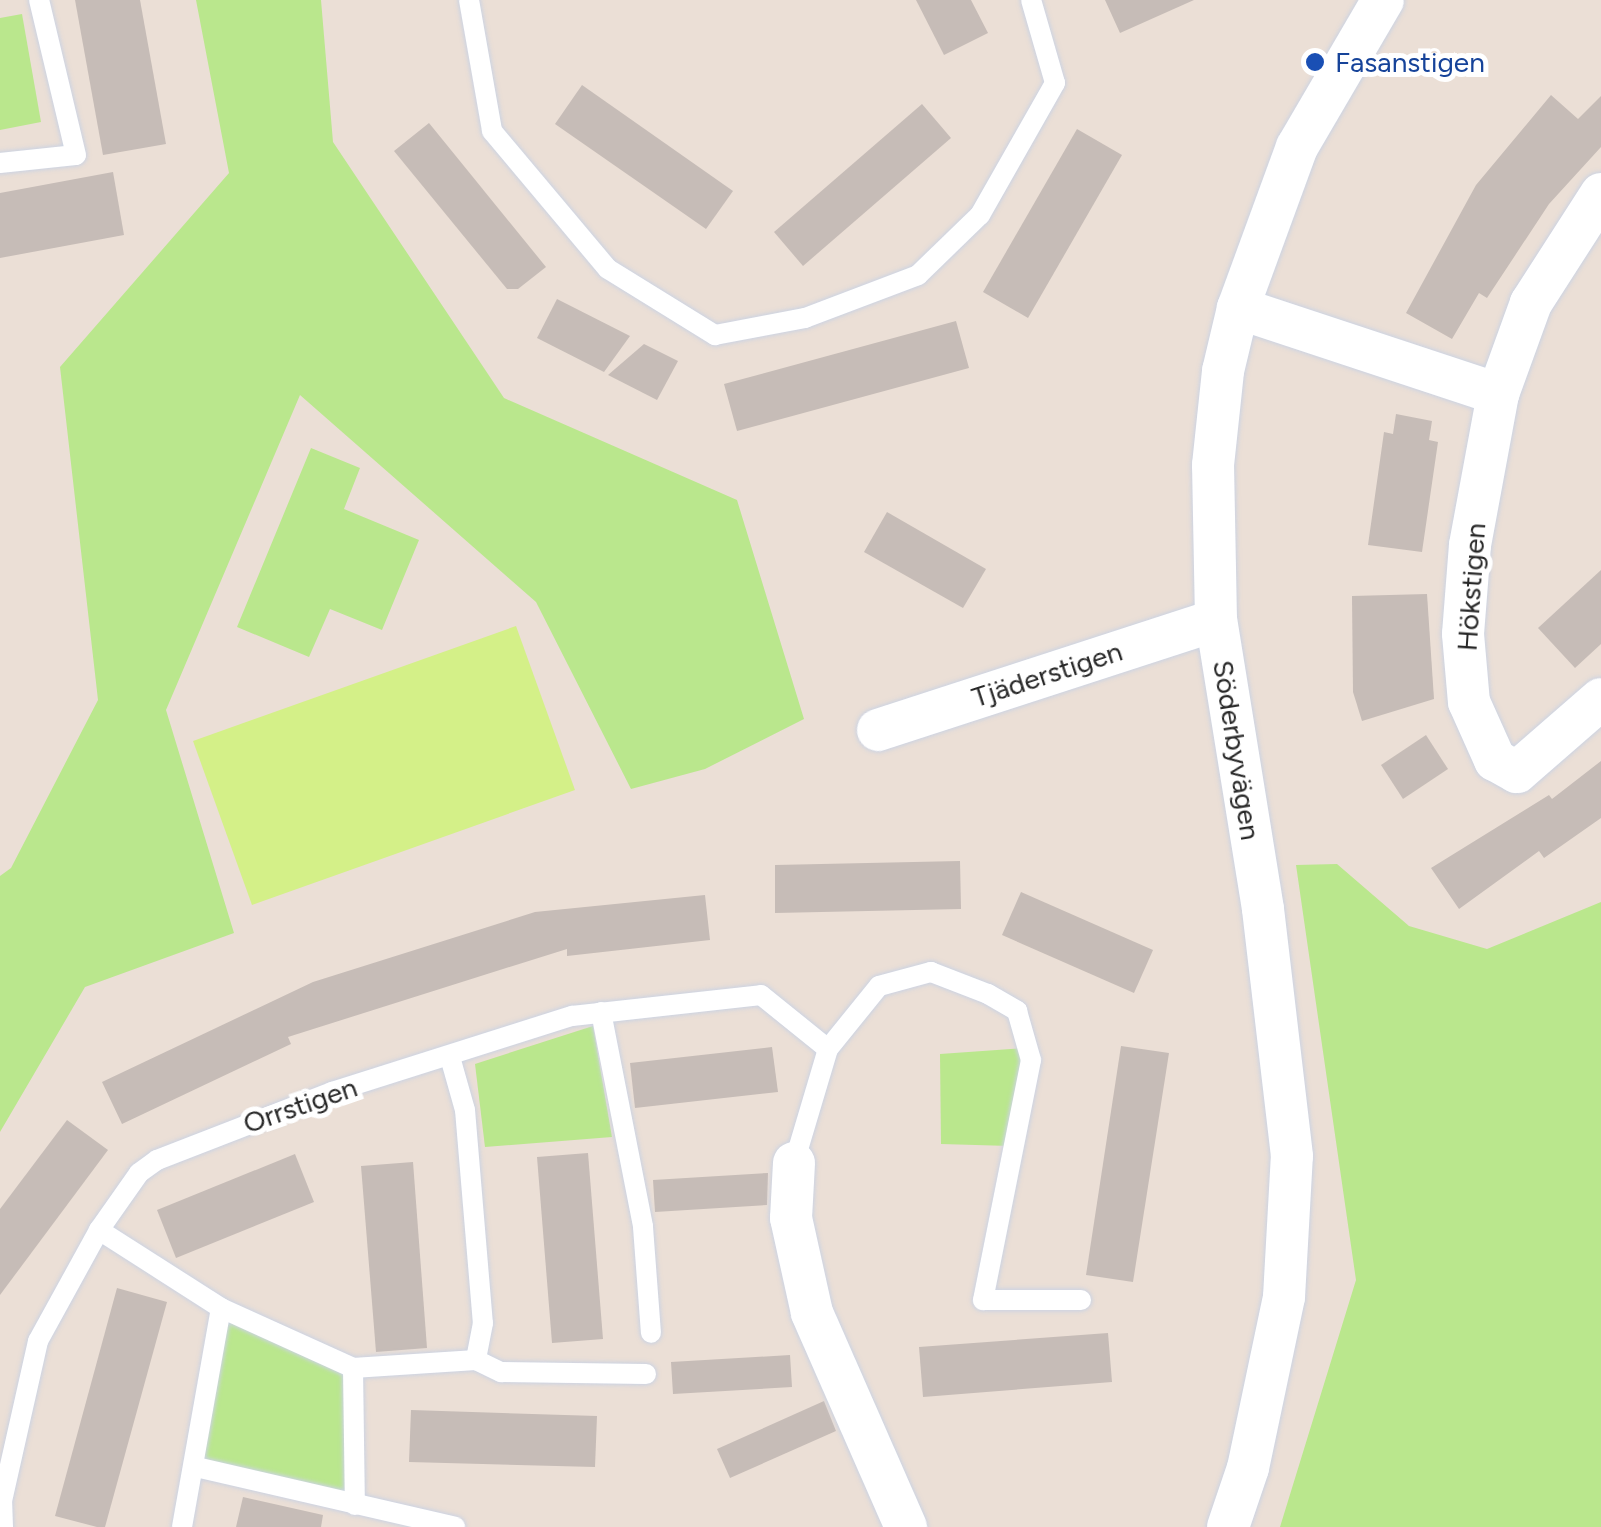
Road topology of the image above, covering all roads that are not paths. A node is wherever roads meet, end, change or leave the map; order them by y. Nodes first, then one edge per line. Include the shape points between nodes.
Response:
1 (39, 0) edge
2 (469, 0) edge
3 (1031, 0) edge
4 (1384, 0) edge
5 (0, 163) edge
6 (1601, 194) edge
7 (1238, 308) junction
8 (1498, 394) junction
9 (1216, 620) junction
10 (1601, 699) edge
11 (878, 730) dead end
12 (601, 1012) junction
13 (828, 1049) junction
14 (450, 1057) junction
15 (794, 1163) joint
16 (99, 1230) junction
17 (1082, 1300) dead end
18 (221, 1308) junction
19 (651, 1332) dead end
20 (476, 1360) junction
21 (353, 1368) junction
22 (646, 1374) dead end
23 (196, 1467) junction
24 (356, 1504) junction
25 (3, 1527) edge
26 (182, 1527) edge
27 (456, 1527) edge
28 (906, 1527) edge
29 (1228, 1527) edge

1 - 5 lane via 76,155
2 - 3 lane via 492,130 608,268 714,334 805,318 918,275 980,215 1055,83
4 - 7 street, Söderbyvägen via 1297,147
6 - 8 street, Hökstigen via 1531,303
7 - 8 street
7 - 9 street, Söderbyvägen via 1222,371 1212,465
8 - 10 street, Hökstigen via 1470,545 1463,634 1470,702 1495,760 1517,772
9 - 11 street, Tjäderstigen
9 - 29 street, Söderbyvägen via 1264,909 1292,1156 1284,1297 1248,1468
12 - 13 lane, Orrstigen via 761,995
12 - 14 lane, Orrstigen
12 - 19 lane via 643,1227
13 - 15 lane
13 - 17 lane via 879,986 931,972 1017,1010 1032,1060 983,1300
14 - 16 lane, Orrstigen via 332,1092 157,1160 139,1173
14 - 20 lane via 468,1149 483,1322
15 - 28 street via 791,1218 812,1313
16 - 18 lane
16 - 25 lane, Orrstigen via 38,1341 2,1501
18 - 21 lane
18 - 23 lane
20 - 21 lane
20 - 22 lane via 501,1372
21 - 24 lane
23 - 24 lane
23 - 26 lane
24 - 27 lane

